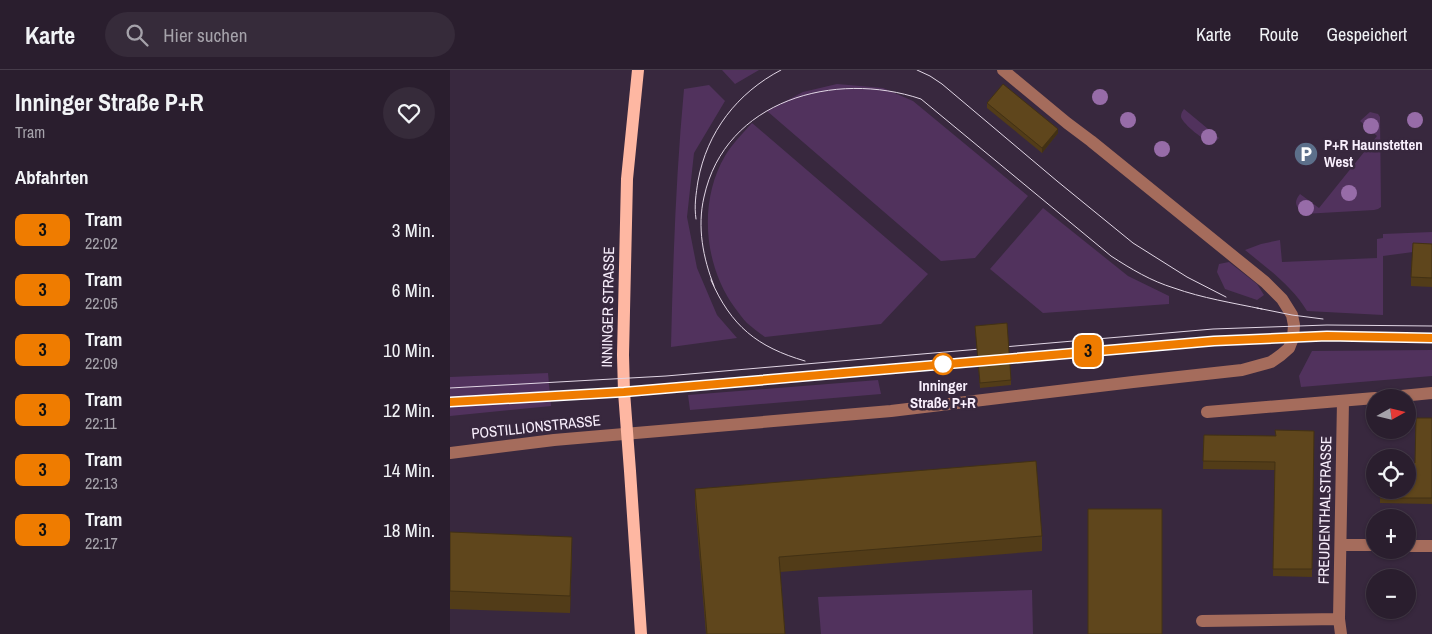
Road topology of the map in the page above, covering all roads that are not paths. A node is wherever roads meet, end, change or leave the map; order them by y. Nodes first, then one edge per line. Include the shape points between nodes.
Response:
1 (638, 70) edge
2 (1003, 70) edge
3 (1432, 393) edge
4 (1416, 395) edge
5 (1366, 399) edge
6 (1343, 401) junction
7 (1207, 412) dead end
8 (627, 434) junction
9 (450, 453) edge
10 (1341, 545) junction
11 (1366, 545) edge
12 (1416, 546) edge
13 (1432, 546) edge
14 (1340, 619) junction
15 (1202, 621) dead end
16 (641, 634) edge
17 (1341, 634) edge

1 - 8 main road, INNINGER STRASSE via 627,179 623,355
2 - 8 street, POSTILLIONSTRASSE via 1250,269 1282,299 1292,315 1294,326 1289,348 1271,362 1242,370 891,411
3 - 4 street
5 - 6 street
6 - 7 street
6 - 10 street, FREUDENTHALSTRASSE
8 - 9 street, POSTILLIONSTRASSE
8 - 16 main road, INNINGER STRASSE
10 - 11 street
10 - 14 street, FREUDENTHALSTRASSE
12 - 13 street
14 - 15 street
14 - 17 street, FREUDENTHALSTRASSE

